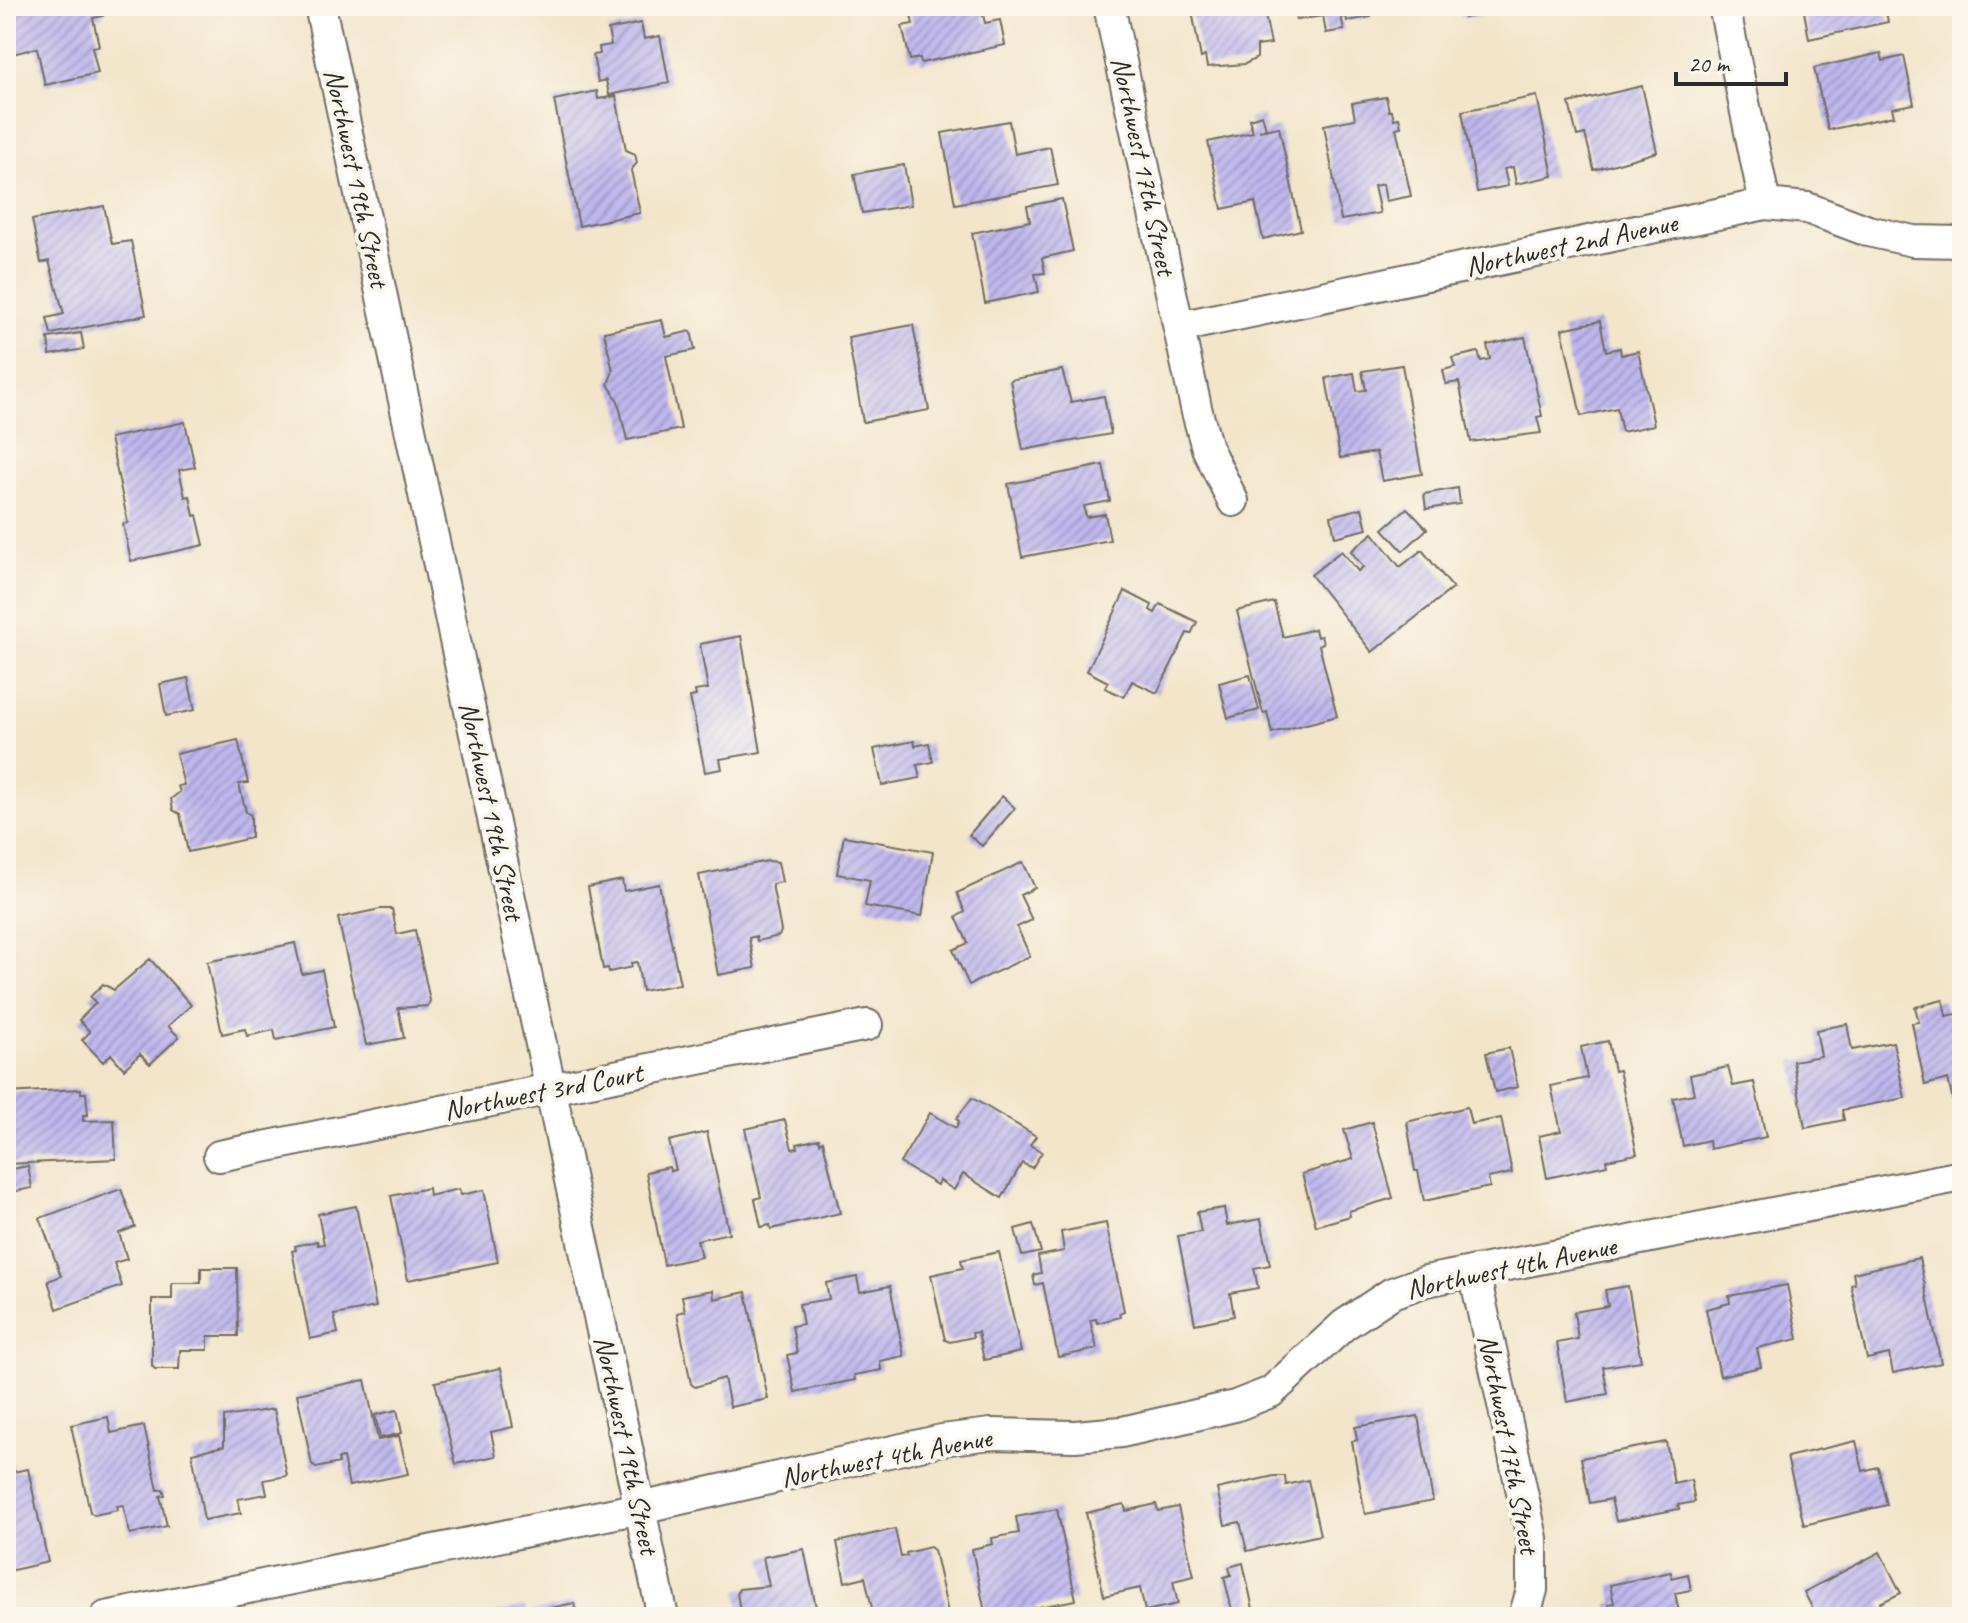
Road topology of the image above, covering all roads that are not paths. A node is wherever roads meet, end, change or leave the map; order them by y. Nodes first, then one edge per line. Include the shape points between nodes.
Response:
1 (320, 6) edge
2 (1109, 6) edge
3 (1724, 6) edge
4 (1765, 204) junction
5 (1962, 242) edge
6 (1179, 327) junction
7 (1233, 501) dead end
8 (867, 1025) dead end
9 (552, 1090) junction
10 (219, 1156) dead end
11 (1962, 1176) edge
12 (1474, 1271) junction
13 (640, 1508) junction
14 (106, 1617) edge
15 (663, 1617) edge
16 (1524, 1617) edge

1 - 9 street, Northwest 19th Street
2 - 6 street, Northwest 17th Street
3 - 4 street
4 - 5 street, Northwest 2nd Avenue via 1807,208 1913,241
4 - 6 street, Northwest 2nd Avenue
6 - 7 street, Northwest 17th Street via 1207,448
8 - 9 street, Northwest 3rd Court
9 - 10 street, Northwest 3rd Court
9 - 13 street, Northwest 19th Street
11 - 12 street, Northwest 4th Avenue
12 - 13 street, Northwest 4th Avenue via 1392,1293 1344,1325 1271,1392 1235,1406 1122,1432 942,1440
12 - 16 street, Northwest 17th Street via 1532,1538 1532,1590
13 - 14 street, Northwest 4th Avenue
13 - 15 street, Northwest 19th Street

